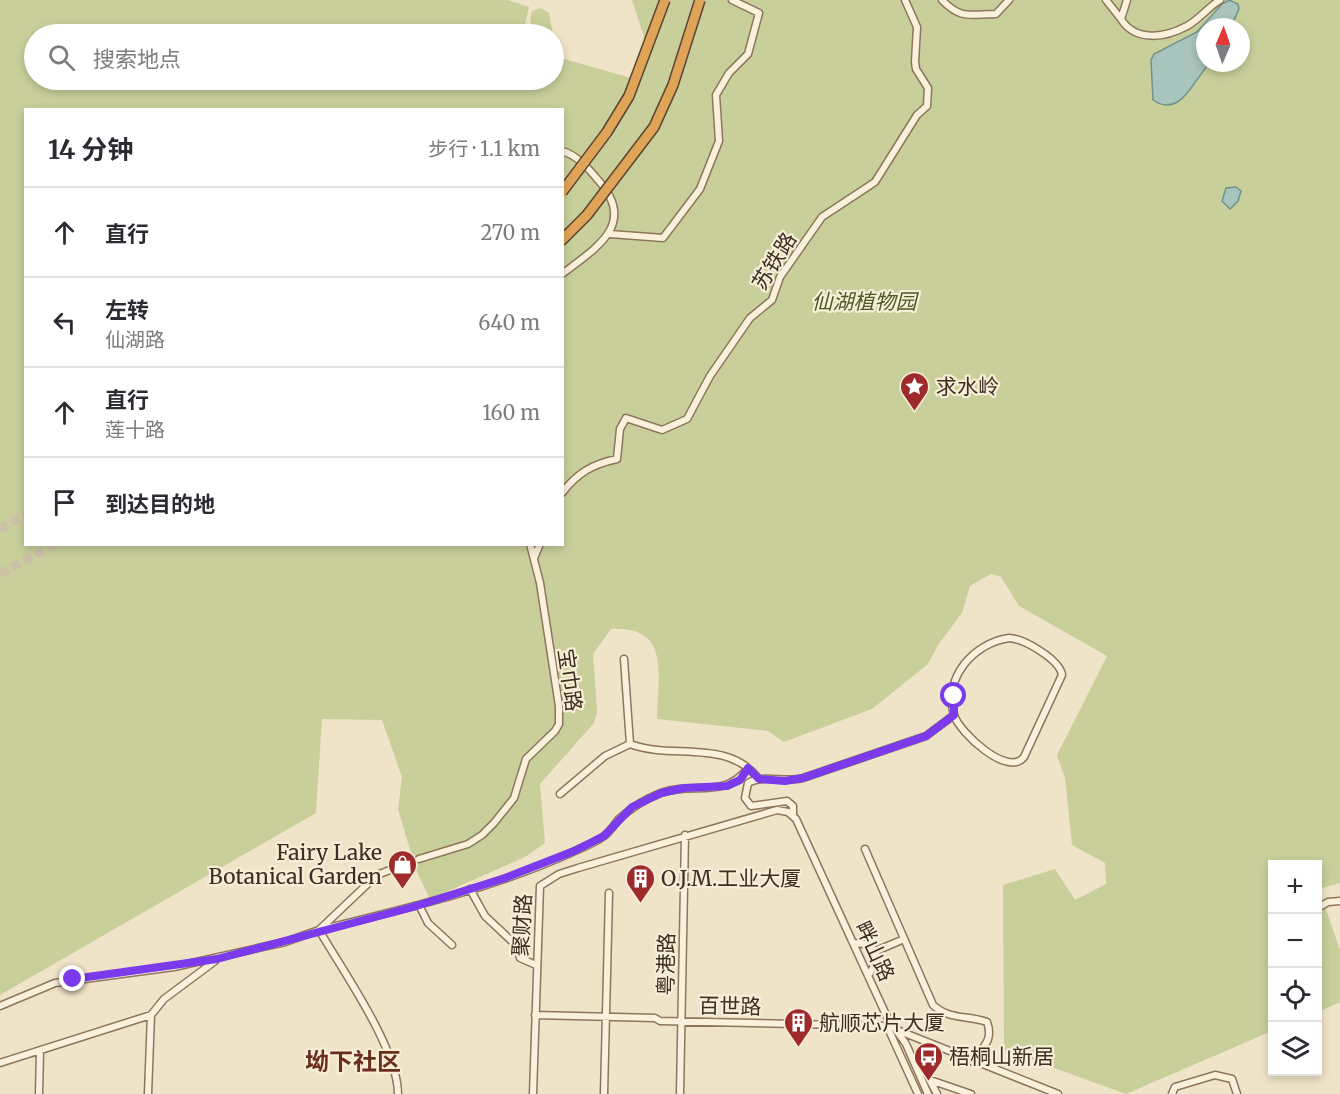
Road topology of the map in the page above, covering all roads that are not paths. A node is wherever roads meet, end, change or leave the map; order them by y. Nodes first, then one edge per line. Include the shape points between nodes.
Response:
1 (665, 0) edge
2 (700, 0) edge
3 (732, 0) edge
4 (904, 0) edge
5 (913, 0) edge
6 (942, 0) edge
7 (1009, 0) edge
8 (1106, 0) edge
9 (1127, 0) edge
10 (1220, 0) edge
11 (911, 10) junction
12 (1121, 19) junction
13 (564, 152) edge
14 (564, 189) edge
15 (610, 234) junction
16 (564, 238) edge
17 (564, 272) edge
18 (564, 490) edge
19 (531, 546) edge
20 (539, 546) edge
21 (534, 559) junction
22 (624, 659) dead end
23 (954, 715) junction
24 (630, 744) junction
25 (748, 768) junction
26 (759, 779) junction
27 (560, 794) dead end
28 (794, 817) junction
29 (685, 836) junction
30 (864, 849) dead end
31 (470, 889) junction
32 (609, 893) dead end
33 (1340, 901) edge
34 (419, 904) junction
35 (1322, 905) edge
36 (319, 930) junction
37 (904, 939) junction
38 (853, 943) junction
39 (452, 945) dead end
40 (876, 951) junction
41 (217, 959) junction
42 (536, 965) junction
43 (868, 976) junction
44 (0, 1006) edge
45 (151, 1015) junction
46 (535, 1015) junction
47 (606, 1017) junction
48 (681, 1021) junction
49 (896, 1029) junction
50 (40, 1051) junction
51 (933, 1057) dead end
52 (973, 1062) junction
53 (0, 1063) edge
54 (930, 1080) junction
55 (39, 1094) edge
56 (148, 1094) edge
57 (398, 1094) edge
58 (533, 1094) edge
59 (604, 1094) edge
60 (680, 1094) edge
61 (918, 1094) edge
62 (928, 1094) edge
63 (936, 1094) edge
64 (971, 1094) edge
65 (1058, 1094) edge
66 (1172, 1094) edge
67 (1236, 1094) edge

1 - 14 highway, bridge via 629,96
2 - 16 highway, bridge via 673,85 654,127
3 - 15 street via 759,13 748,54 729,73 716,95 719,141 700,189 663,238
4 - 11 street
5 - 11 street
6 - 7 street via 962,16 996,14
8 - 12 street
9 - 12 street
10 - 12 street via 1187,26 1157,36 1131,32
11 - 18 street, 苏铁路 via 917,27 916,69 929,97 875,182 822,218 780,277 772,300 750,318 710,376 687,419 662,430 626,418 620,429 617,459 598,463 574,477
13 - 15 street via 590,170 610,193 615,208
15 - 17 street
19 - 21 street, 宝巾路
20 - 21 street
21 - 36 street, 宝巾路 via 555,677 559,724 555,731 526,759 514,798 482,835 468,844 377,875
22 - 24 street
23 - 23 street via 958,676 968,658 984,646 1003,639 1020,640 1061,668 1060,682 1018,762 998,760 962,729
23 - 26 street via 926,736 803,778
24 - 25 street via 707,752 735,758
24 - 27 street via 605,756
25 - 26 street
25 - 31 street via 740,780 727,786 661,793 632,807 604,836
26 - 28 street via 748,783 748,803 759,806 787,801 793,806
28 - 29 street, 聚财路 via 777,810
28 - 38 street, 畔山路
29 - 42 street, 聚财路 via 578,868 542,883 538,891
29 - 48 street, 粤港路
30 - 37 street
31 - 34 street
31 - 42 street via 485,916 518,947 520,958
32 - 47 street
33 - 35 street
34 - 36 street
34 - 39 street via 428,923
36 - 41 street
36 - 57 street via 385,1045 397,1075
37 - 40 street
37 - 52 street via 933,1005 942,1013 987,1022 989,1042
38 - 40 street via 866,944
38 - 43 street, 畔山路
40 - 43 street via 876,963
41 - 44 street via 55,983
41 - 45 street via 164,999
42 - 46 street, 聚财路
43 - 49 street, 畔山路
45 - 50 street
45 - 56 street
46 - 47 street, 百世路
46 - 58 street, 聚财路
47 - 48 street, 百世路
47 - 59 street
48 - 60 street, 粤港路
48 - 61 street, 百世路 via 887,1026
49 - 52 street
49 - 62 street, 畔山路
50 - 53 street
50 - 55 street
51 - 54 street via 922,1065
52 - 65 street
54 - 63 street
54 - 64 street
66 - 67 street via 1175,1087 1215,1075 1232,1079

